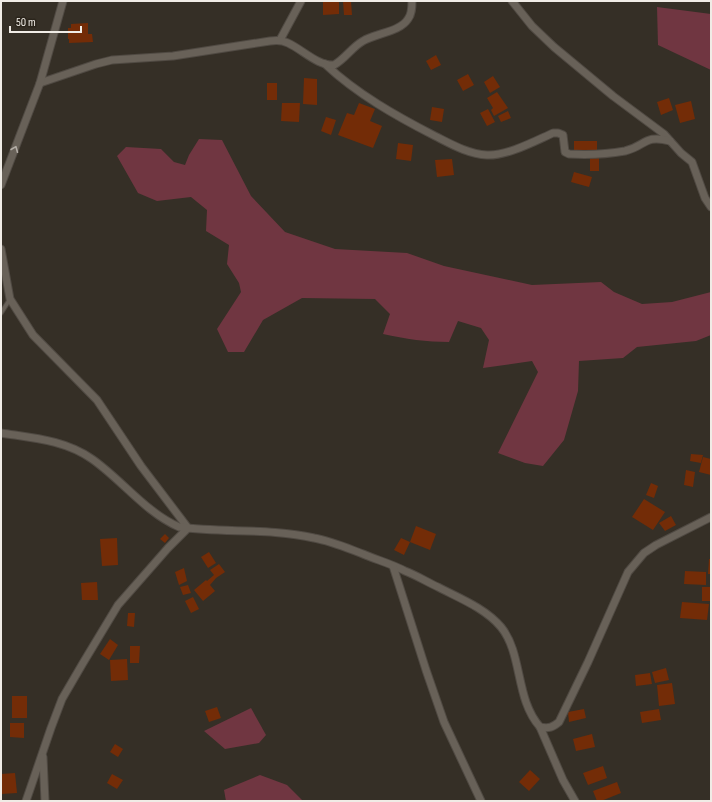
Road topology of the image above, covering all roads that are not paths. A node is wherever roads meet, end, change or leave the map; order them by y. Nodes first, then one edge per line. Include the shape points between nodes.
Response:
1 (63, 1) edge
2 (301, 1) edge
3 (412, 1) edge
4 (512, 1) edge
5 (280, 40) junction
6 (325, 64) junction
7 (40, 83) junction
8 (670, 140) junction
9 (1, 185) edge
10 (711, 207) edge
11 (1, 249) edge
12 (10, 299) junction
13 (1, 313) edge
14 (1, 433) edge
15 (711, 517) edge
16 (188, 528) junction
17 (393, 566) junction
18 (540, 727) junction
19 (42, 753) junction
20 (26, 801) edge
21 (45, 801) edge
22 (481, 801) edge
23 (575, 801) edge

1 - 7 street
2 - 5 street
3 - 6 street via 411,14 404,24 364,40 334,65
4 - 8 street via 532,26 554,46
5 - 6 street
5 - 7 street via 173,56 112,60
6 - 8 street via 342,80 406,121 474,153 502,153 553,133 563,135 564,149 569,154 617,152 654,138
9 -> 7 street
8 - 10 street via 692,162 705,198
11 - 12 street
12 - 13 lane
12 - 16 street via 33,335 97,400 141,466
14 - 16 street via 59,443 80,452 103,467 164,519 179,527
15 - 18 street via 656,545 635,562 623,582 559,722 548,729
16 - 17 street via 264,532 314,538 338,544
16 - 19 street via 118,606 62,699
17 - 18 street via 484,611 502,628 514,655 530,713
17 - 22 street via 444,722
18 - 23 street
19 - 20 street
19 - 21 street

